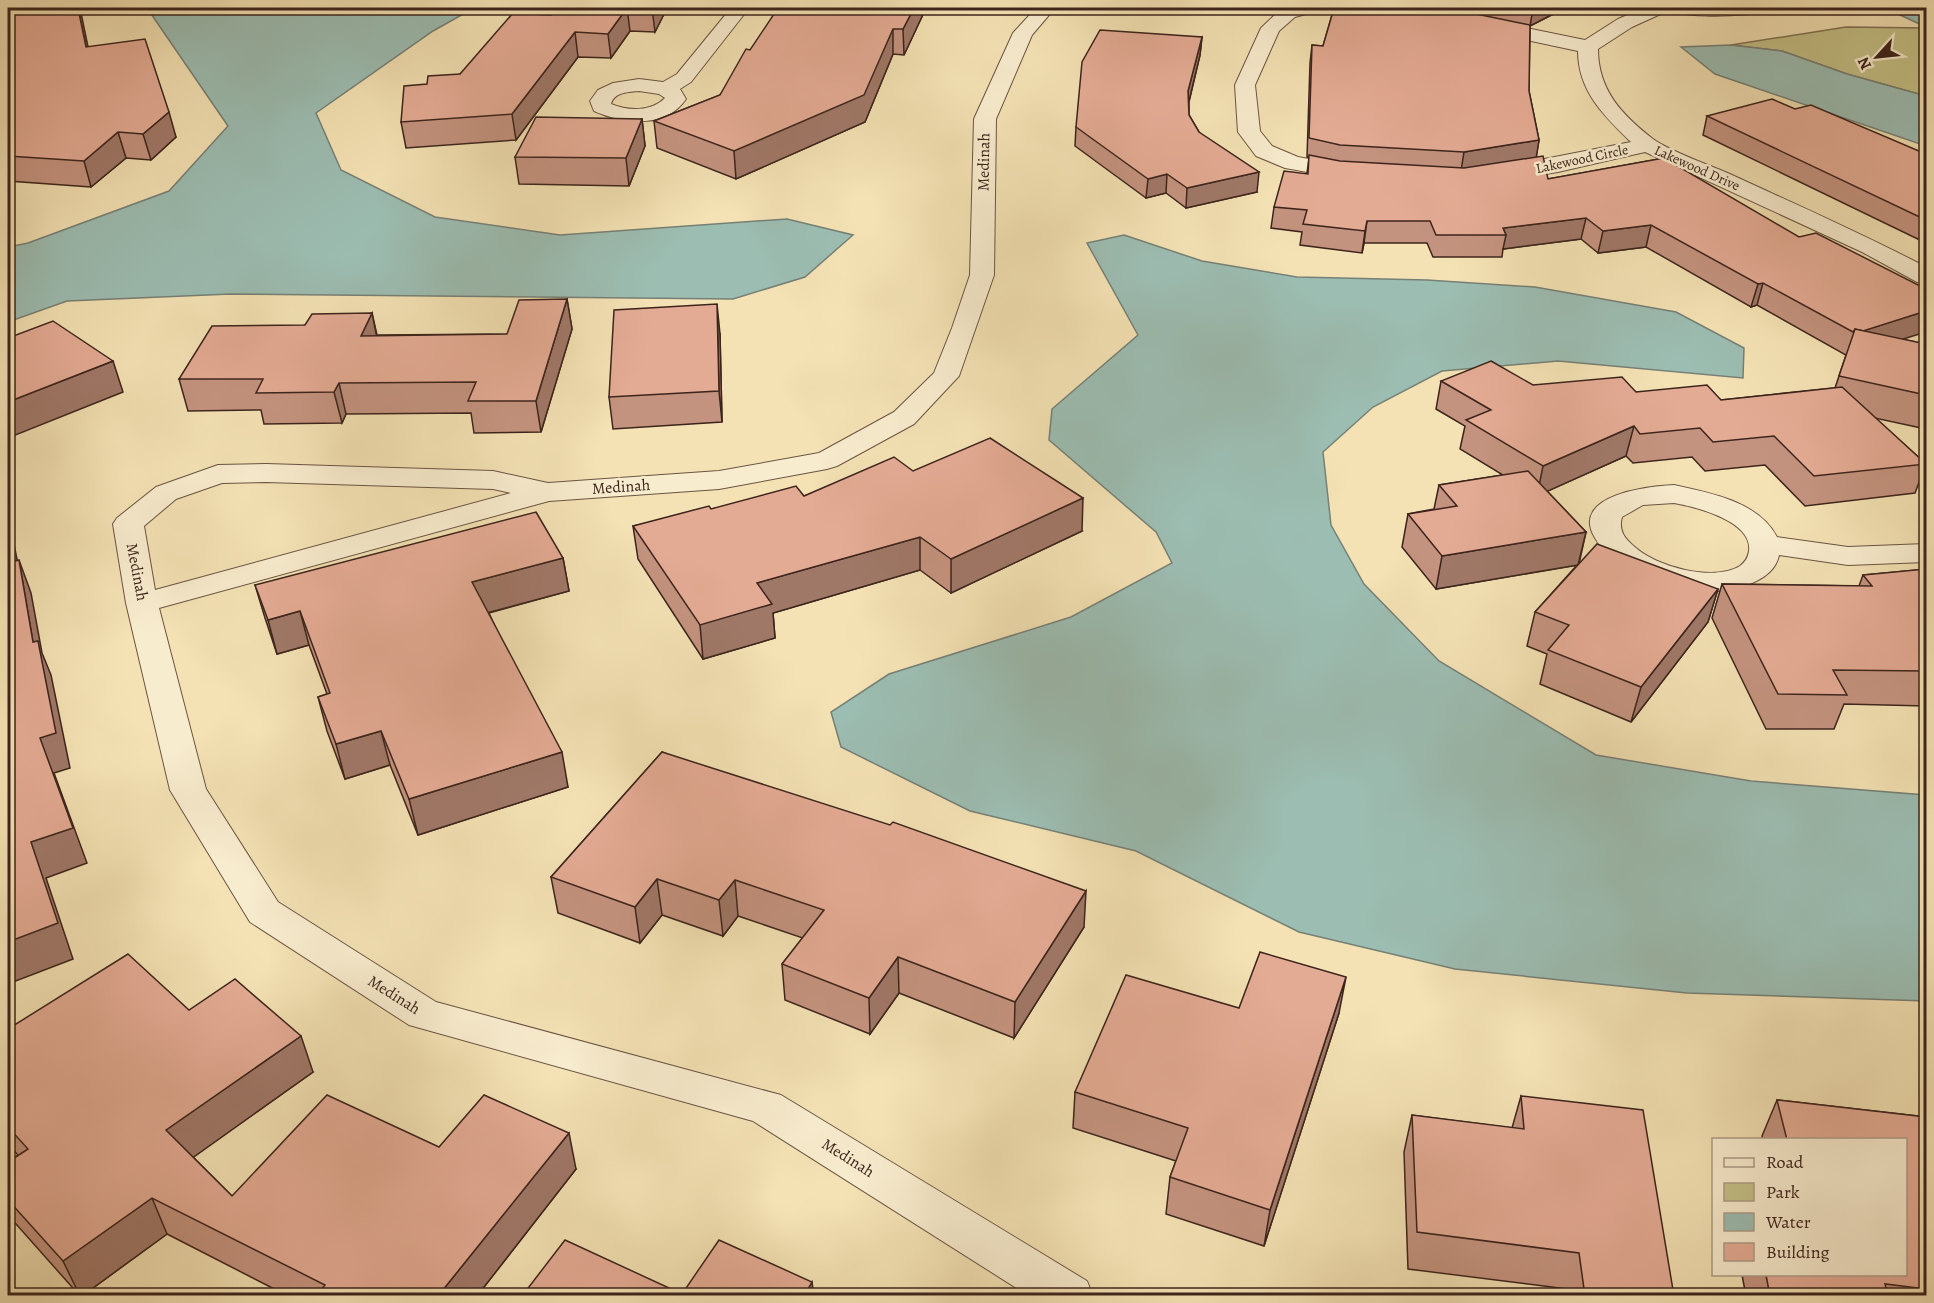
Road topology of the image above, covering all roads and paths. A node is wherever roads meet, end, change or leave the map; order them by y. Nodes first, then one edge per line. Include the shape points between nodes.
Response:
1 (740, 8) edge
2 (1046, 8) edge
3 (1306, 8) edge
4 (1406, 8) edge
5 (1658, 8) edge
6 (1681, 8) edge
7 (1753, 8) edge
8 (1588, 47) junction
9 (666, 89) dead end
10 (1647, 145) junction
11 (1371, 174) edge
12 (1483, 177) edge
13 (1926, 277) edge
14 (548, 492) junction
15 (1765, 544) junction
16 (1926, 553) edge
17 (142, 603) junction
18 (1070, 1296) edge

1 - 9 street via 684,78
2 - 14 street, Medinah via 1023,33 985,119 982,275 965,328 946,376 904,418 826,460 719,480
3 - 11 street via 1288,14 1271,28 1245,85 1249,132 1264,151 1293,163
4 - 8 street
5 - 8 street
6 - 7 street
8 - 10 street, Lakewood Drive via 1588,69 1595,87 1613,113
10 - 12 street, Lakewood Circle
10 - 13 street, Lakewood Drive via 1870,247
14 - 17 street
14 - 17 street, Medinah via 493,480 266,472 218,474 166,493 128,524
15 - 15 street via 1754,526 1733,511 1674,494 1622,501 1608,513 1605,529 1614,546 1634,562 1694,581 1725,580 1750,573 1763,560
15 - 16 street via 1848,556
17 - 18 street, Medinah via 188,790 264,912 424,1014 766,1107

